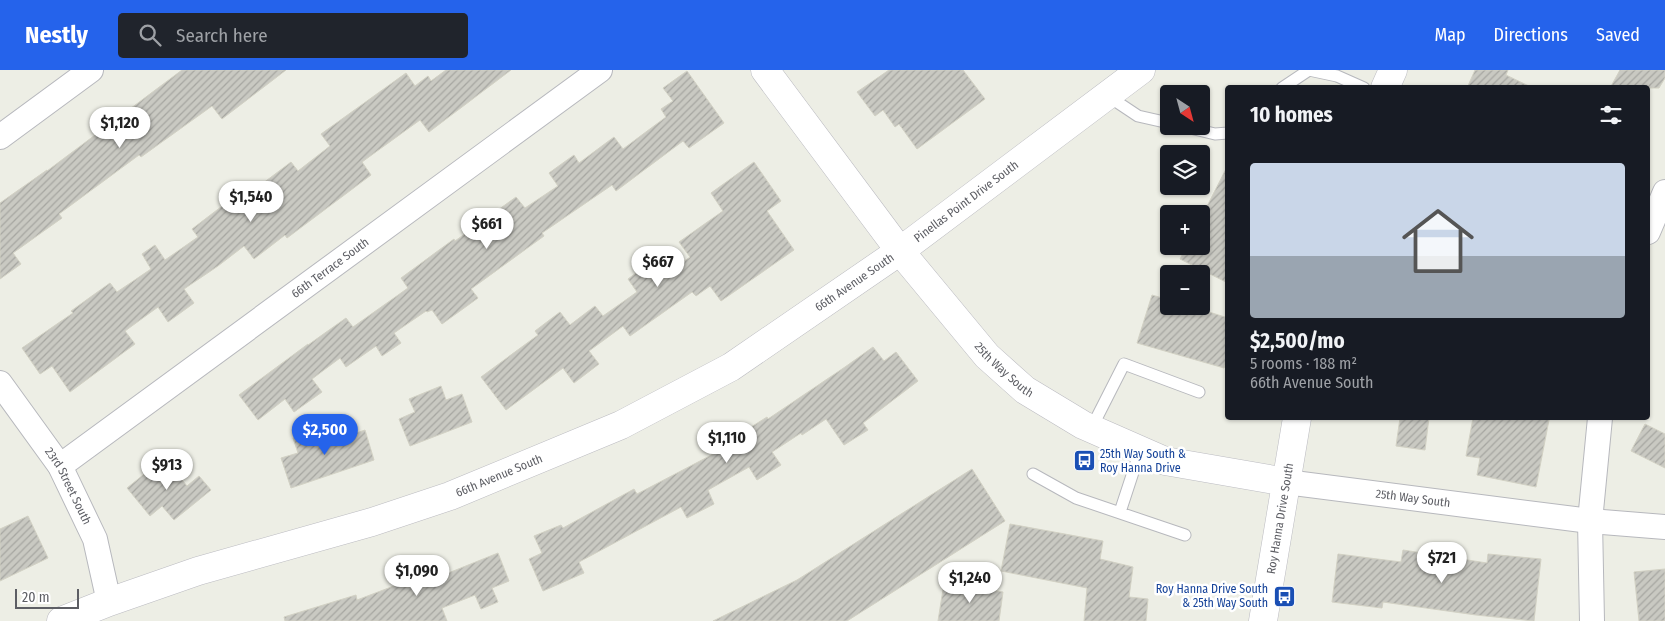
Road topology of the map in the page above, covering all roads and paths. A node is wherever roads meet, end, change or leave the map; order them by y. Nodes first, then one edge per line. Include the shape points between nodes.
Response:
1 (91, 70) edge
2 (600, 70) edge
3 (765, 70) edge
4 (1142, 70) edge
5 (1393, 70) edge
6 (1286, 85) edge
7 (1357, 85) edge
8 (1386, 85) edge
9 (1108, 95) junction
10 (1160, 121) edge
11 (1225, 132) edge
12 (1210, 133) edge
13 (0, 137) edge
14 (1665, 192) edge
15 (1650, 227) edge
16 (900, 250) junction
17 (0, 383) edge
18 (1199, 392) dead end
19 (1297, 420) edge
20 (1600, 420) edge
21 (1091, 429) junction
22 (1140, 451) junction
23 (60, 466) junction
24 (1033, 474) dead end
25 (1286, 482) junction
26 (1120, 512) junction
27 (1590, 521) junction
28 (1665, 527) edge
29 (1185, 534) dead end
30 (109, 602) junction
31 (61, 621) edge
32 (1263, 621) edge
33 (1592, 621) edge

1 - 13 street
2 - 23 street, 66th Terrace South
3 - 16 street
4 - 9 street, Pinellas Point Drive South
5 - 8 street
6 - 7 lane via 1309,70 1337,76
9 - 10 lane via 1138,116
9 - 16 street, Pinellas Point Drive South
11 - 12 lane
14 - 15 street
16 - 21 street, 25th Way South via 993,362 1025,390
16 - 30 street, 66th Avenue South via 731,367 620,424 441,499 198,571
17 - 23 street, 23rd Street South
18 - 21 lane via 1124,364
19 - 25 street, Roy Hanna Drive South
20 - 27 street
21 - 22 street, 25th Way South
22 - 25 street, 25th Way South via 1165,461
22 - 26 lane
23 - 30 street, 23rd Street South via 95,539
24 - 26 lane via 1076,498
25 - 27 street, 25th Way South
25 - 32 street, Roy Hanna Drive South
26 - 29 lane
27 - 28 street, 25th Way South
27 - 33 street
30 - 31 street, 66th Avenue South

